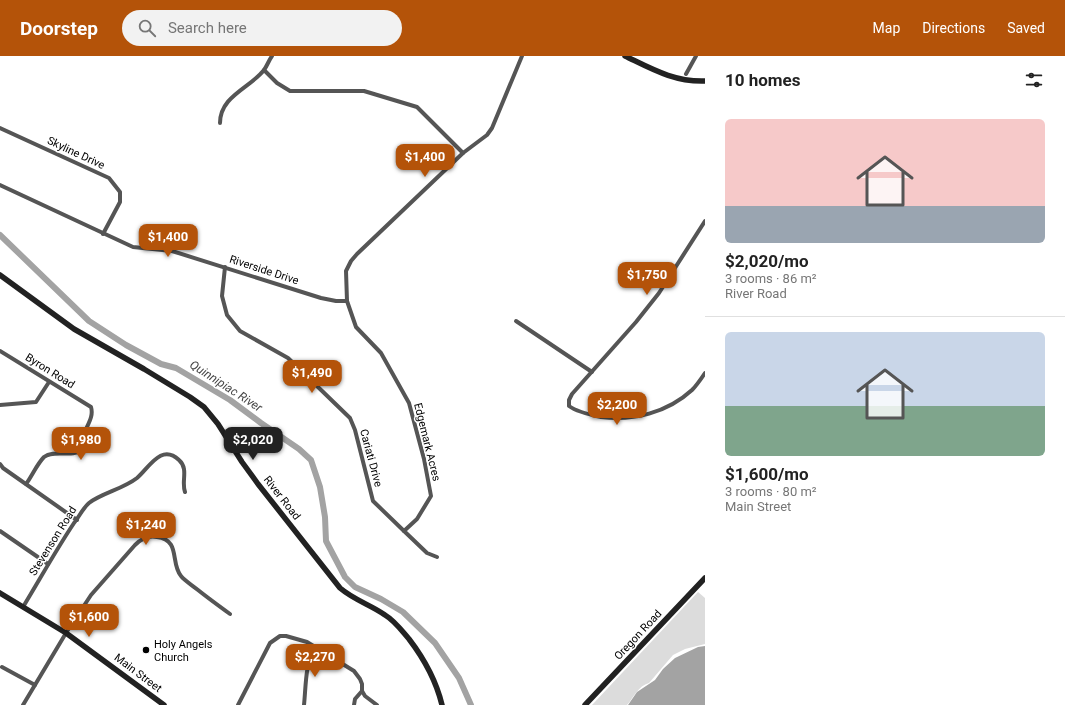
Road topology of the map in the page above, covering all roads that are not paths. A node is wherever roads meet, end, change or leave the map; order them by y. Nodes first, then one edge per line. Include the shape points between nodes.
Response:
1 (272, 56) edge
2 (522, 56) edge
3 (625, 56) edge
4 (696, 56) edge
5 (264, 70) junction
6 (686, 74) junction
7 (680, 79) junction
8 (688, 80) junction
9 (705, 81) edge
10 (220, 122) dead end
11 (0, 128) edge
12 (463, 153) junction
13 (0, 185) edge
14 (705, 221) edge
15 (103, 234) junction
16 (225, 267) junction
17 (0, 275) edge
18 (347, 301) junction
19 (516, 321) dead end
20 (0, 351) edge
21 (592, 372) junction
22 (705, 373) edge
23 (49, 382) junction
24 (0, 405) edge
25 (0, 464) edge
26 (26, 484) junction
27 (185, 492) dead end
28 (77, 520) junction
29 (0, 531) edge
30 (404, 531) junction
31 (437, 557) dead end
32 (48, 564) junction
33 (705, 578) edge
34 (0, 593) edge
35 (23, 607) junction
36 (230, 614) dead end
37 (66, 633) junction
38 (315, 648) junction
39 (2, 667) dead end
40 (34, 685) junction
41 (362, 691) junction
42 (23, 705) edge
43 (164, 705) edge
44 (238, 705) edge
45 (304, 705) edge
46 (354, 705) edge
47 (377, 705) edge
48 (442, 705) edge
49 (585, 705) edge

1 - 5 street
2 - 12 street, Edgemark Acres via 490,132
3 - 7 main road via 662,74
4 - 6 street
5 - 10 street via 229,99 220,114
5 - 12 street via 290,91 364,91 416,107
6 - 7 street
6 - 8 street
7 - 8 main road
8 - 9 main road
11 - 15 street, Skyline Drive via 109,178 120,192 120,202
12 - 18 street, Edgemark Acres via 351,261 346,271
13 - 15 street, Riverside Drive
14 - 21 street via 659,293
15 - 16 street, Riverside Drive via 133,247 172,251
16 - 18 street, Riverside Drive via 326,299
16 - 30 street, Cariati Drive via 222,296 228,315 240,331 288,358 350,418 373,502
17 - 48 main road, River Road via 74,329 160,378 209,412 258,484 340,588 351,597 387,616 406,636 430,669
18 - 30 street, Edgemark Acres via 356,327 381,352 409,403 424,459 432,496 417,519
19 - 21 street
20 - 23 street, Byron Road
21 - 22 street via 572,394 570,406 574,410 614,418 650,414 666,408 693,389
23 - 24 street via 36,402
23 - 26 street, Byron Road via 91,407 92,415 84,434 82,450 74,454 51,454 45,457
25 - 26 street
26 - 28 street
27 - 28 street, Stevenson Road via 185,471 180,461 171,456 160,456 128,484 89,503
28 - 32 street, Stevenson Road
29 - 32 street
30 - 31 street via 427,553
32 - 35 street, Stevenson Road
33 - 49 main road, Oregon Road
34 - 35 main road, Main Street
35 - 37 main road, Main Street
36 - 37 street via 181,576 176,567 172,547 165,539 154,536 139,541 98,586
37 - 40 street
37 - 43 main road, Main Street
38 - 41 street via 354,671 362,684
38 - 44 street via 306,642 286,636 274,639
38 - 45 street via 309,663
39 - 40 street
40 - 42 street
41 - 46 street via 355,699
41 - 47 street

